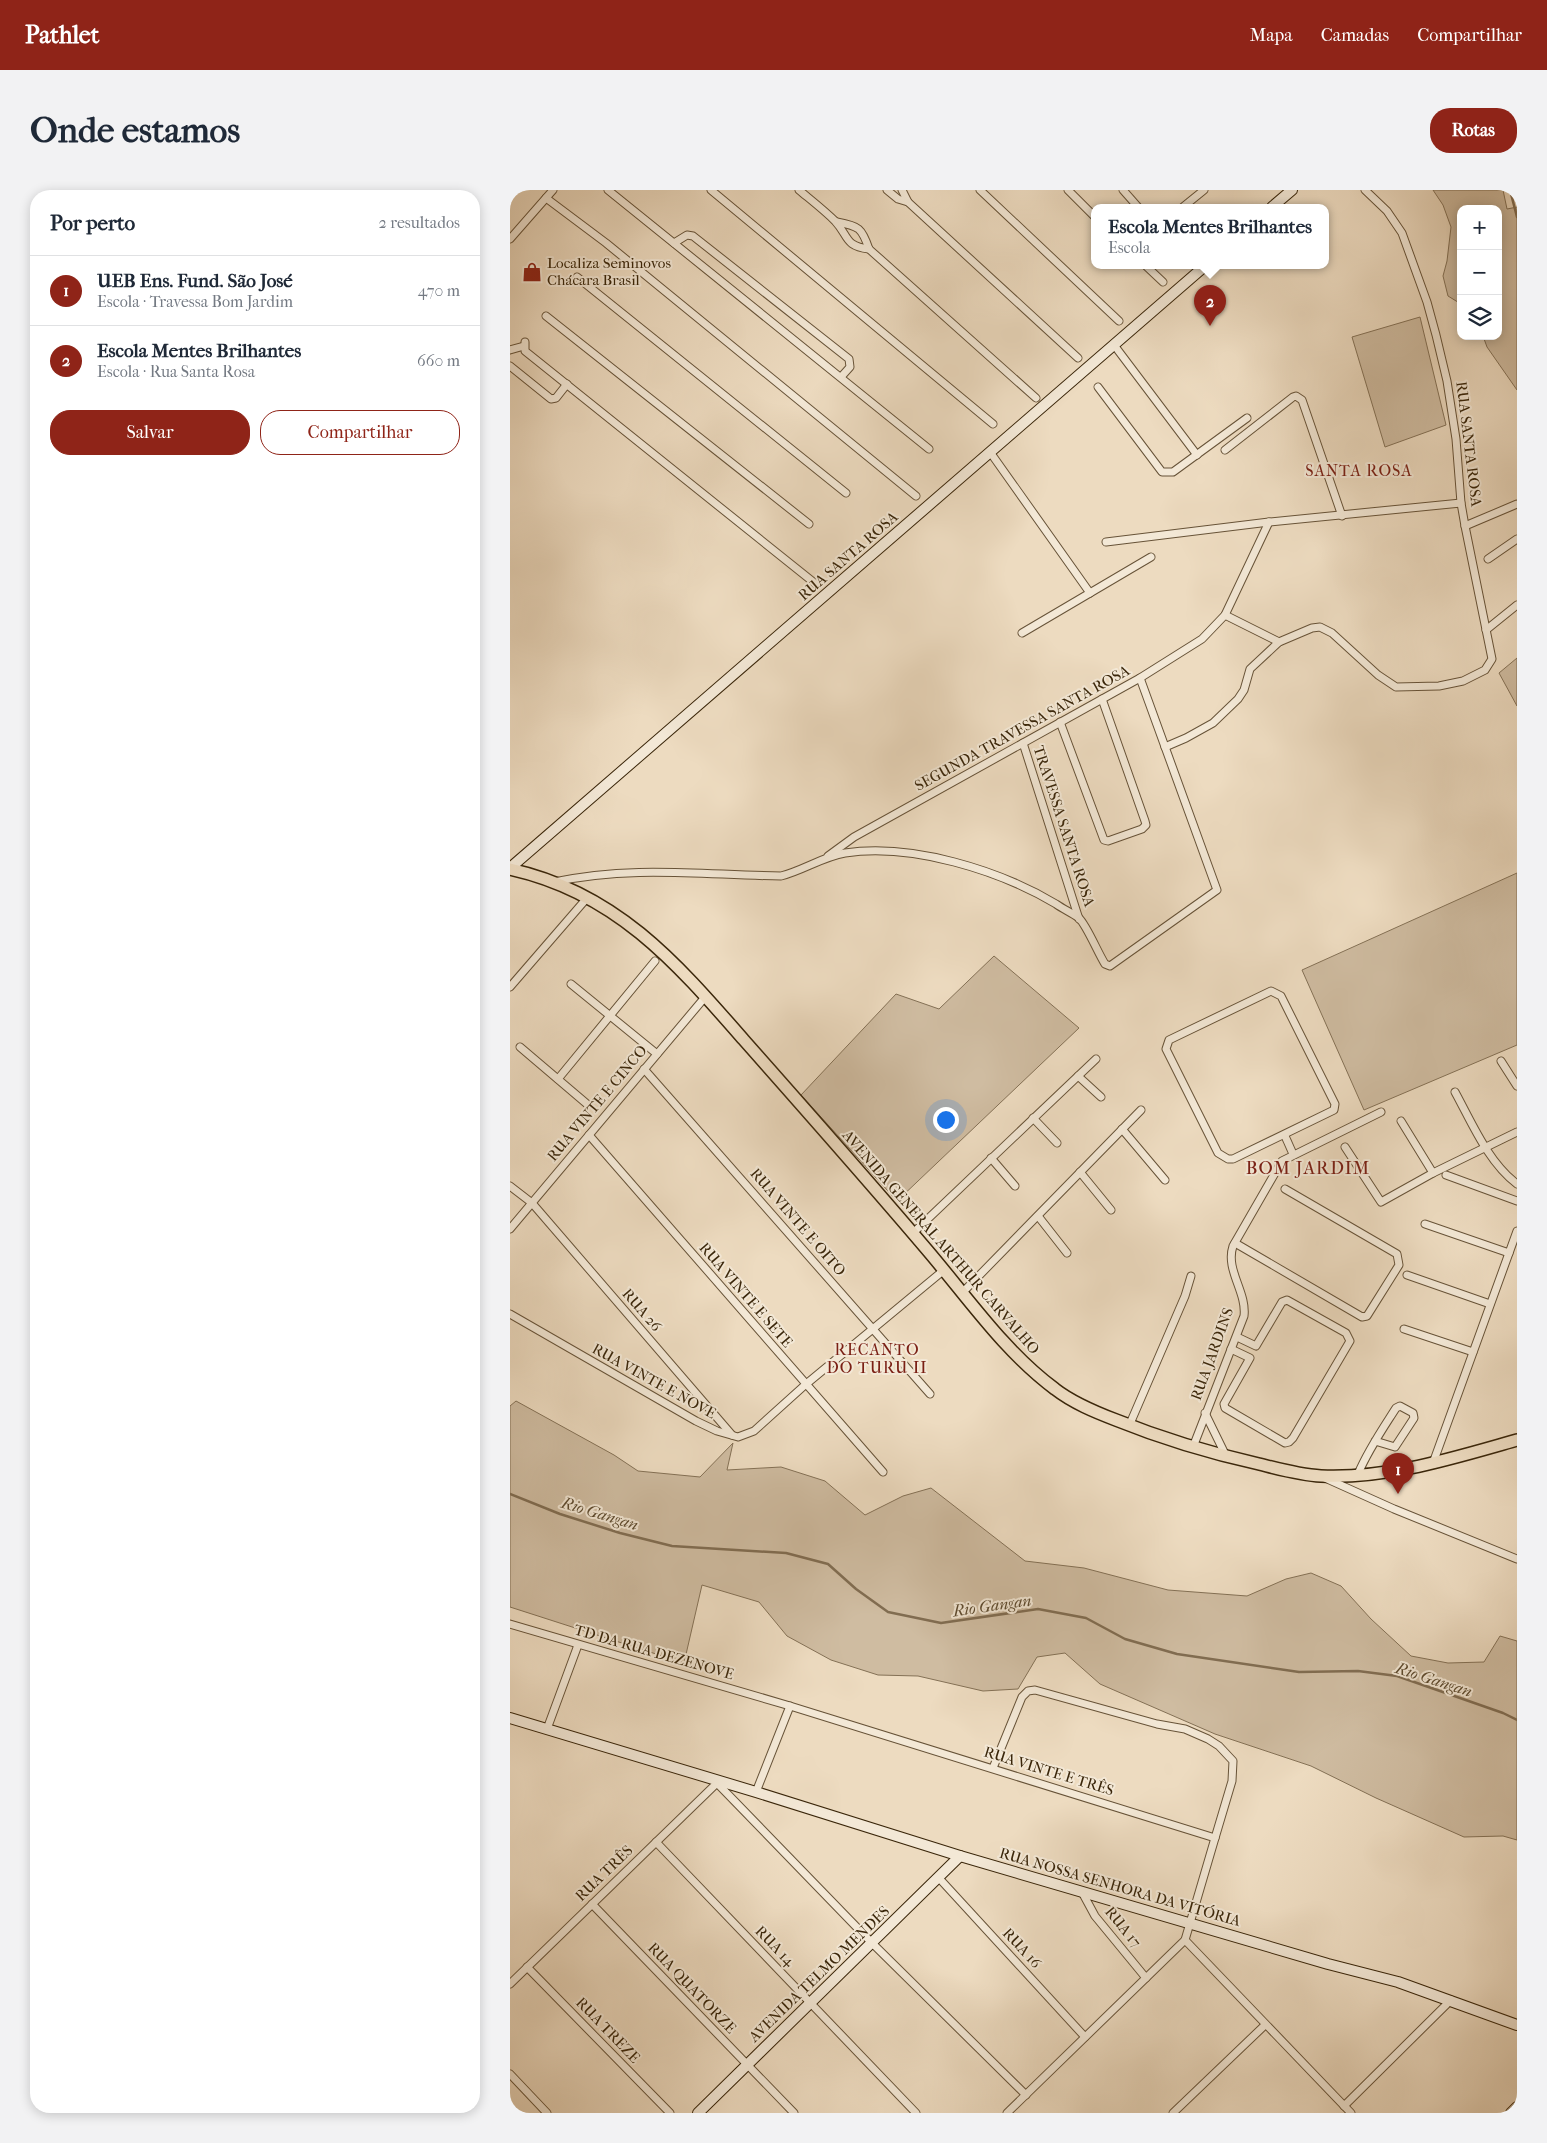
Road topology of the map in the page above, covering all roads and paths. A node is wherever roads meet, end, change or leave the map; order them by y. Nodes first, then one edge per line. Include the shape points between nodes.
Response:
1 (553, 190) edge
2 (608, 190) edge
3 (710, 190) edge
4 (799, 190) edge
5 (887, 190) edge
6 (902, 190) edge
7 (980, 190) edge
8 (1068, 190) edge
9 (1123, 190) edge
10 (1204, 190) edge
11 (1292, 190) edge
12 (1365, 190) edge
13 (546, 198) junction
14 (908, 202) junction
15 (1135, 204) edge
16 (1187, 204) edge
17 (1276, 204) edge
18 (1091, 212) edge
19 (837, 222) junction
20 (510, 239) edge
21 (674, 243) junction
22 (870, 249) junction
23 (1149, 269) edge
24 (1201, 269) edge
25 (577, 278) dead end
26 (1163, 282) dead end
27 (546, 316) dead end
28 (1119, 321) dead end
29 (1114, 345) junction
30 (510, 350) edge
31 (1078, 358) dead end
32 (510, 366) edge
33 (841, 377) junction
34 (567, 384) junction
35 (1098, 387) dead end
36 (1036, 398) dead end
37 (1247, 418) dead end
38 (993, 424) dead end
39 (929, 449) dead end
40 (1225, 450) dead end
41 (990, 452) junction
42 (1197, 455) junction
43 (846, 493) dead end
44 (916, 496) dead end
45 (1461, 503) junction
46 (1517, 504) edge
47 (1342, 516) junction
48 (1269, 522) junction
49 (809, 524) dead end
50 (1465, 526) junction
51 (1517, 539) edge
52 (1106, 542) dead end
53 (1151, 558) dead end
54 (1488, 559) dead end
55 (818, 585) dead end
56 (1090, 593) junction
57 (1517, 605) edge
58 (1225, 615) junction
59 (1486, 630) junction
60 (1022, 633) dead end
61 (1279, 642) junction
62 (1140, 678) junction
63 (1102, 699) junction
64 (1060, 722) junction
65 (1023, 742) junction
66 (1165, 747) junction
67 (825, 857) junction
68 (510, 869) edge
69 (554, 882) junction
70 (587, 898) junction
71 (1079, 919) junction
72 (655, 961) dead end
73 (572, 984) dead end
74 (510, 987) edge
75 (706, 996) junction
76 (610, 1016) junction
77 (520, 1047) dead end
78 (656, 1054) junction
79 (1096, 1059) dead end
80 (1501, 1061) dead end
81 (644, 1069) junction
82 (1078, 1076) junction
83 (558, 1079) junction
84 (1517, 1086) edge
85 (1455, 1092) dead end
86 (1101, 1097) dead end
87 (587, 1104) dead end
88 (1140, 1110) dead end
89 (1381, 1112) dead end
90 (1033, 1118) junction
91 (1401, 1121) dead end
92 (1122, 1129) junction
93 (1517, 1132) edge
94 (589, 1135) junction
95 (1285, 1136) junction
96 (1056, 1143) dead end
97 (1344, 1147) dead end
98 (1485, 1147) junction
99 (1293, 1154) junction
100 (991, 1158) junction
101 (1080, 1172) junction
102 (1433, 1173) junction
103 (1446, 1175) dead end
104 (1165, 1180) dead end
105 (1517, 1184) edge
106 (510, 1186) edge
107 (1015, 1186) dead end
108 (1285, 1189) dead end
109 (1517, 1201) edge
110 (532, 1203) junction
111 (1111, 1210) dead end
112 (1038, 1216) junction
113 (1425, 1224) dead end
114 (510, 1229) edge
115 (1517, 1231) edge
116 (913, 1233) junction
117 (1235, 1243) junction
118 (1067, 1253) dead end
119 (1509, 1253) junction
120 (944, 1270) junction
121 (1407, 1274) dead end
122 (1191, 1276) dead end
123 (963, 1292) junction
124 (1490, 1304) junction
125 (510, 1314) edge
126 (873, 1328) junction
127 (1404, 1329) dead end
128 (1237, 1337) junction
129 (1256, 1346) junction
130 (1231, 1349) junction
131 (1473, 1352) junction
132 (1250, 1358) junction
133 (805, 1385) junction
134 (930, 1394) dead end
135 (1205, 1413) junction
136 (1129, 1426) junction
137 (732, 1435) junction
138 (1375, 1440) junction
139 (1517, 1440) edge
140 (1193, 1447) junction
141 (1227, 1457) junction
142 (1432, 1464) junction
143 (883, 1472) dead end
144 (1358, 1474) junction
145 (1320, 1476) junction
146 (1517, 1559) edge
147 (510, 1624) edge
148 (578, 1644) junction
149 (790, 1706) junction
150 (511, 1721) edge
151 (547, 1729) junction
152 (993, 1768) junction
153 (715, 1781) junction
154 (756, 1792) junction
155 (1215, 1838) junction
156 (656, 1842) junction
157 (960, 1856) junction
158 (938, 1878) junction
159 (1082, 1892) junction
160 (592, 1904) junction
161 (1189, 1924) junction
162 (1185, 1940) junction
163 (872, 1943) junction
164 (527, 1967) junction
165 (1146, 1978) junction
166 (510, 1984) edge
167 (1451, 2000) junction
168 (810, 2003) junction
169 (1265, 2024) junction
170 (1517, 2025) edge
171 (1085, 2037) junction
172 (747, 2065) junction
173 (510, 2074) edge
174 (1026, 2095) junction
175 (1344, 2106) junction
176 (1517, 2107) edge
177 (548, 2113) edge
178 (670, 2113) edge
179 (698, 2113) edge
180 (794, 2113) edge
181 (916, 2113) edge
182 (1007, 2113) edge
183 (1173, 2113) edge
184 (1351, 2113) edge
185 (1511, 2113) edge

1 - 13 street
2 - 21 street
3 - 38 street
4 - 19 street
5 - 14 street
6 - 14 street
7 - 28 street
8 - 18 street
9 - 15 street
10 - 16 street
11 - 17 street
12 - 45 street, RUA SANTA ROSA via 1387,211 1402,233 1426,302 1447,381
13 - 20 street
13 - 44 street via 606,243
14 - 31 street
19 - 22 street via 847,240
19 - 22 street via 858,227
21 - 33 street
21 - 33 street via 687,235 693,236 849,359 850,367
22 - 36 street
23 - 26 street
24 - 29 street, RUA SANTA ROSA
25 - 43 street
27 - 49 street
29 - 41 street, RUA SANTA ROSA
29 - 42 street
30 - 34 street via 524,344 525,351
32 - 34 street via 551,399 556,398
33 - 39 street
34 - 55 street
35 - 42 street via 1162,472 1173,472
37 - 42 street
40 - 47 street via 1296,396 1302,400
41 - 56 street
41 - 68 street, RUA SANTA ROSA via 701,708
45 - 47 street
45 - 50 street, RUA SANTA ROSA
46 - 50 street
47 - 48 street
48 - 52 street
48 - 58 street, SEGUNDA TRAVESSA SANTA ROSA
50 - 59 street, RUA SANTA ROSA
51 - 54 street
53 - 56 street
56 - 60 street
57 - 59 street
58 - 61 street
58 - 62 street, SEGUNDA TRAVESSA SANTA ROSA via 1196,644
59 - 61 street via 1492,659 1485,670 1463,682 1439,686 1403,687 1387,682 1332,633 1320,627
61 - 66 street via 1250,669 1244,690 1228,710 1213,723
62 - 63 street, SEGUNDA TRAVESSA SANTA ROSA
62 - 66 street
63 - 64 street, SEGUNDA TRAVESSA SANTA ROSA
63 - 64 street via 1145,821 1146,826 1142,829 1104,840
64 - 65 street, SEGUNDA TRAVESSA SANTA ROSA
65 - 67 street, SEGUNDA TRAVESSA SANTA ROSA via 854,837
65 - 71 street, TRAVESSA SANTA ROSA
66 - 71 street, TRAVESSA SANTA ROSA via 1217,890 1108,966
67 - 69 street, TRAVESSA SANTA ROSA via 799,871 781,876 640,871
67 - 71 street, TRAVESSA SANTA ROSA via 860,851 915,855 961,864 1010,880
68 - 69 main road, AVENIDA GENERAL ARTHUR CARVALHO
69 - 70 main road, AVENIDA GENERAL ARTHUR CARVALHO
70 - 74 street
70 - 75 main road, AVENIDA GENERAL ARTHUR CARVALHO via 648,938
72 - 76 street
73 - 76 street
75 - 78 street, RUA VINTE E CINCO
75 - 116 main road, AVENIDA GENERAL ARTHUR CARVALHO
76 - 78 street
76 - 83 street
77 - 83 street
78 - 81 street, RUA VINTE E CINCO
79 - 82 street
80 - 84 street
81 - 94 street, RUA VINTE E CINCO
81 - 126 street, RUA VINTE E OITO
82 - 86 street
82 - 90 street
83 - 87 street
85 - 98 street
88 - 92 street
89 - 99 street, RUA JARDINS
90 - 96 street
90 - 100 street
91 - 102 street
92 - 101 street
92 - 104 street
93 - 98 street
94 - 110 street, RUA VINTE E CINCO
94 - 133 street, RUA VINTE E SETE
95 - 95 street via 1331,1114 1335,1104 1281,996 1271,991 1169,1040 1166,1049 1222,1157 1233,1160
95 - 99 street
97 - 102 street via 1381,1202
98 - 102 street
98 - 105 street
99 - 117 street, RUA JARDINS via 1282,1162
100 - 107 street
100 - 116 street
101 - 111 street
101 - 112 street
103 - 109 street
106 - 110 street, RUA 26
108 - 117 street via 1397,1254 1399,1265 1367,1316 1362,1317
110 - 114 street, RUA VINTE E CINCO
110 - 137 street, RUA 26
112 - 118 street
112 - 123 street
113 - 119 street
115 - 119 street
116 - 120 main road, AVENIDA GENERAL ARTHUR CARVALHO
117 - 128 street, RUA JARDINS via 1231,1260 1245,1312
119 - 124 street
120 - 123 main road, AVENIDA GENERAL ARTHUR CARVALHO
120 - 126 street
121 - 124 street
122 - 136 street
123 - 136 main road, AVENIDA GENERAL ARTHUR CARVALHO via 1004,1341 1055,1390
124 - 131 street
125 - 137 street, RUA VINTE E NOVE via 696,1421
126 - 133 street
126 - 134 street, RUA VINTE E OITO
127 - 131 street
128 - 129 street
128 - 130 street, RUA JARDINS
129 - 132 street
129 - 132 street via 1285,1300 1346,1333 1350,1339 1293,1438 1287,1443 1225,1408 1224,1404
130 - 132 street
130 - 135 street, RUA JARDINS
131 - 142 street
133 - 137 street via 754,1430
133 - 143 street, RUA VINTE E SETE
135 - 140 street, RUA JARDINS
135 - 141 street, RUA JARDINS
136 - 140 main road, AVENIDA GENERAL ARTHUR CARVALHO
138 - 138 street via 1398,1406 1413,1414 1414,1418 1395,1447
138 - 144 street
139 - 142 main road, AVENIDA GENERAL ARTHUR CARVALHO
140 - 141 main road, AVENIDA GENERAL ARTHUR CARVALHO
141 - 145 main road, AVENIDA GENERAL ARTHUR CARVALHO
142 - 144 main road, AVENIDA GENERAL ARTHUR CARVALHO
144 - 145 main road, AVENIDA GENERAL ARTHUR CARVALHO
145 - 146 street
147 - 148 street, TD DA RUA DEZENOVE
148 - 149 street, TD DA RUA DEZENOVE
148 - 151 street
149 - 152 street, RUA VINTE E TRÊS
149 - 154 street
150 - 151 street, RUA NOSSA SENHORA DA VITÓRIA
151 - 153 street, RUA NOSSA SENHORA DA VITÓRIA
152 - 155 street, RUA VINTE E TRÊS
152 - 155 street via 1022,1697 1028,1690 1185,1729 1219,1746 1233,1761 1232,1781
153 - 154 street, RUA NOSSA SENHORA DA VITÓRIA
153 - 156 street, RUA TRÊS
153 - 163 street, RUA NOSSA SENHORA DA VITÓRIA
154 - 157 street, RUA NOSSA SENHORA DA VITÓRIA
155 - 161 street
156 - 160 street, RUA TRÊS
156 - 168 street, RUA 14
157 - 158 street, AVENIDA TELMO MENDES
157 - 159 street, RUA NOSSA SENHORA DA VITÓRIA
158 - 163 street, AVENIDA TELMO MENDES
158 - 171 street, RUA 16
159 - 161 street, RUA NOSSA SENHORA DA VITÓRIA
159 - 165 street, RUA 17 via 1095,1916
160 - 164 street, RUA TRÊS
160 - 172 street, RUA QUATORZE
161 - 162 street
161 - 167 street, RUA NOSSA SENHORA DA VITÓRIA via 1398,1982
162 - 165 street
162 - 169 street
163 - 168 street, AVENIDA TELMO MENDES
163 - 174 street, RUA NOSSA SENHORA DA VITÓRIA
164 - 166 street, RUA TRÊS
164 - 178 street, RUA TREZE
165 - 171 street
167 - 170 street, RUA NOSSA SENHORA DA VITÓRIA
167 - 175 street
168 - 172 street, AVENIDA TELMO MENDES
168 - 181 street, RUA 14
169 - 175 street
169 - 183 street
171 - 174 street
172 - 179 street, AVENIDA TELMO MENDES
172 - 180 street, RUA QUATORZE
173 - 177 street
174 - 182 street
175 - 184 street
176 - 185 street

